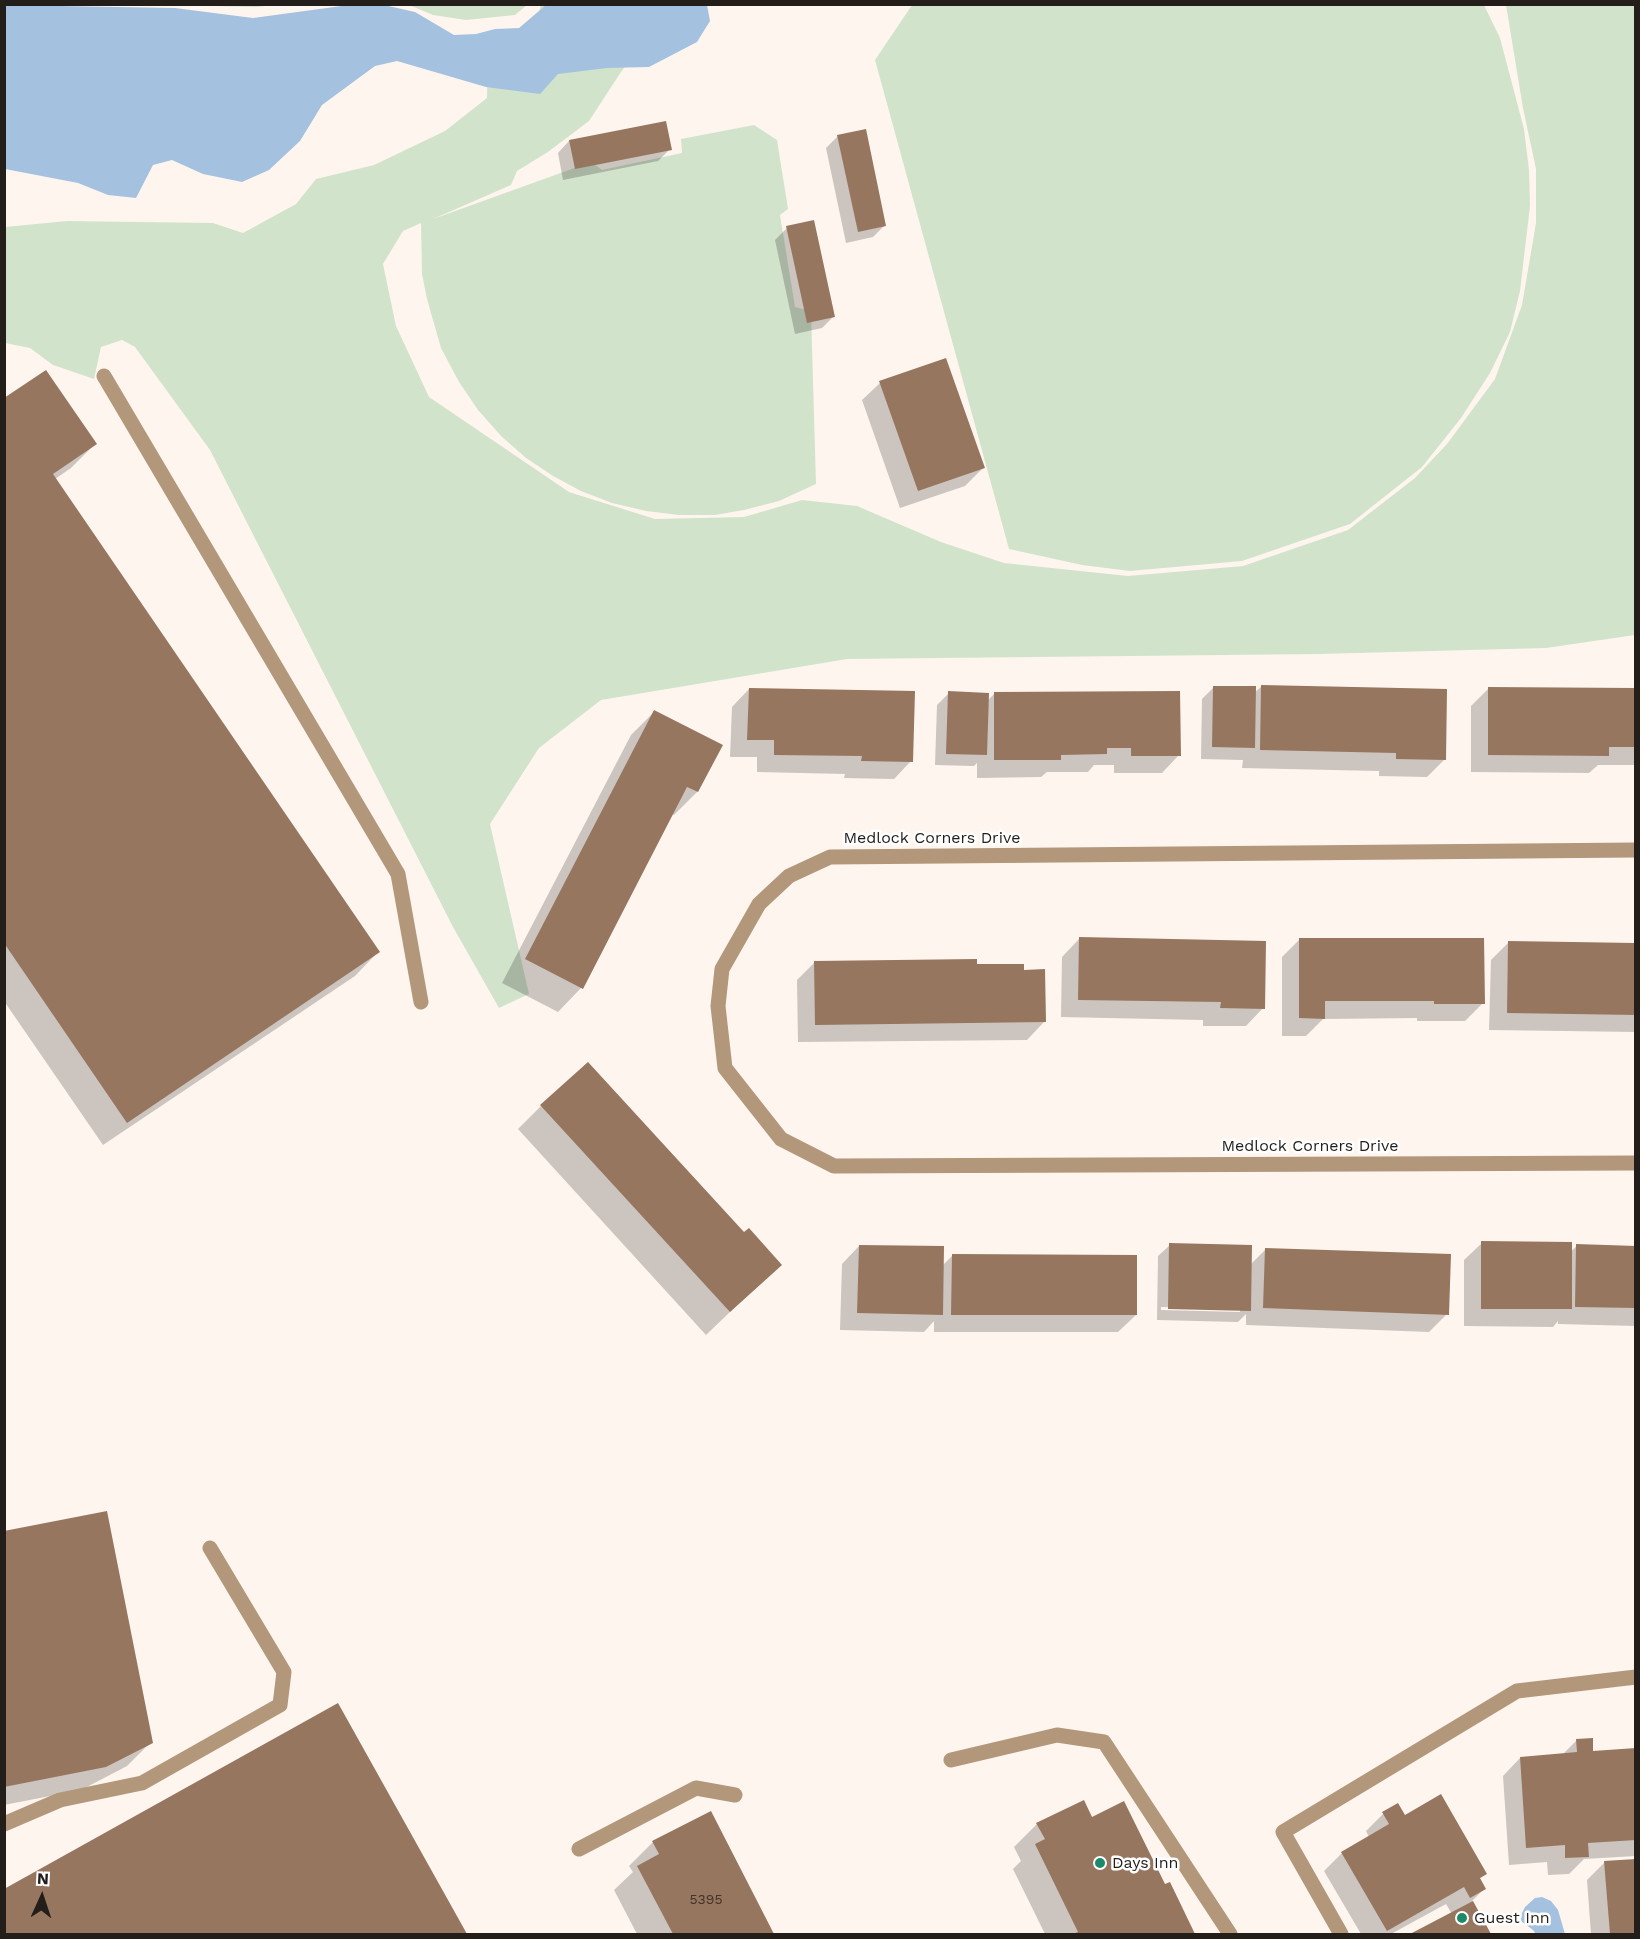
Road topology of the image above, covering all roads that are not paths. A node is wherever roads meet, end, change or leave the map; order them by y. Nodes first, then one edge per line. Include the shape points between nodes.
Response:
1 (104, 376) dead end
2 (1635, 850) edge
3 (421, 1002) dead end
4 (1635, 1162) edge
5 (210, 1548) dead end
6 (1635, 1677) edge
7 (951, 1760) dead end
8 (735, 1795) dead end
9 (4, 1824) edge
10 (579, 1850) dead end
11 (1230, 1935) edge
12 (1341, 1935) edge

1 - 3 street via 398,874
2 - 4 street, Medlock Corners Drive via 830,857 789,876 759,904 722,969 718,1006 725,1068 781,1140 834,1166
5 - 9 street via 284,1672 280,1705 142,1783 60,1800
6 - 12 street via 1517,1691 1283,1832
7 - 11 street via 1057,1735 1104,1743
8 - 10 street via 696,1788

